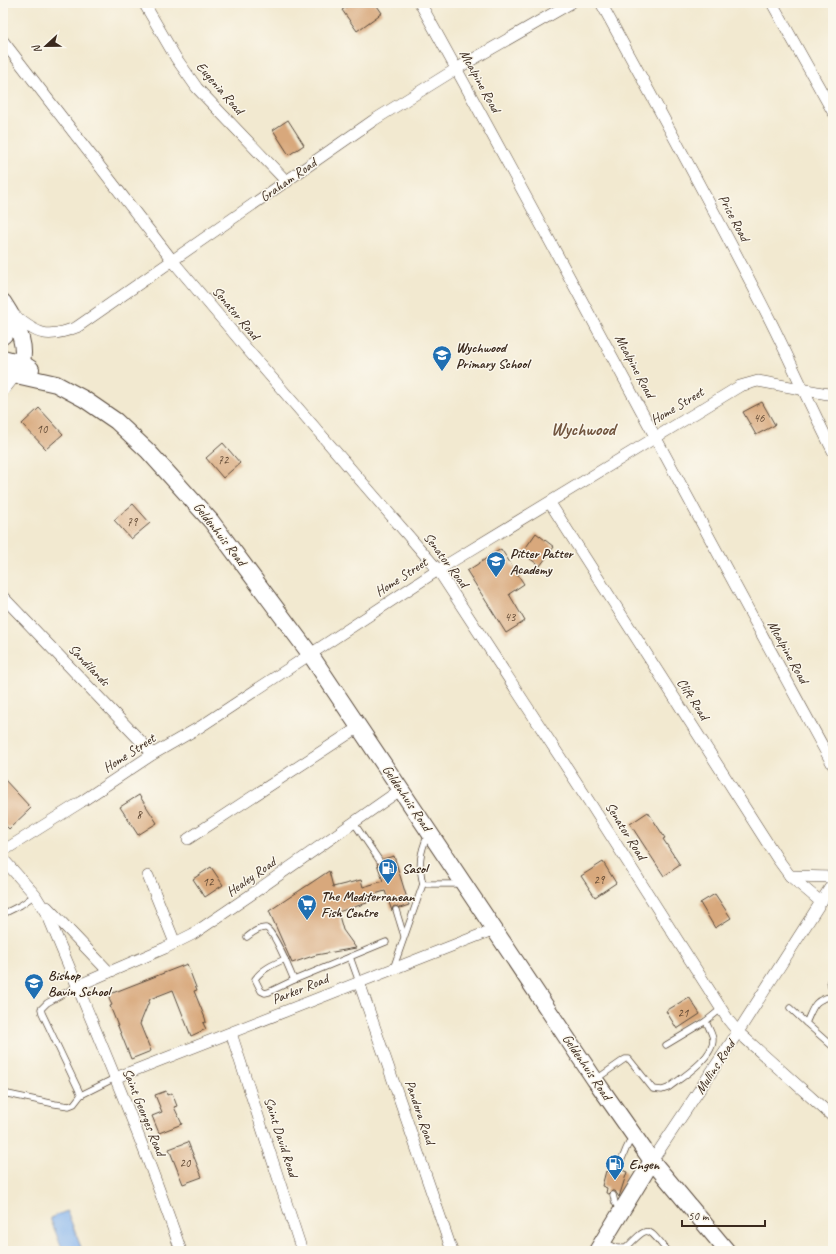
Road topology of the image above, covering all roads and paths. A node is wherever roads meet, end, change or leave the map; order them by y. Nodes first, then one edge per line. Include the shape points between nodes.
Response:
1 (144, 3) edge
2 (420, 3) edge
3 (571, 3) edge
4 (601, 3) edge
5 (772, 3) edge
6 (3, 41) edge
7 (456, 69) junction
8 (833, 112) edge
9 (287, 182) junction
10 (172, 260) junction
11 (9, 312) edge
12 (3, 336) edge
13 (3, 358) edge
14 (13, 370) edge
15 (804, 390) junction
16 (3, 391) edge
17 (833, 395) edge
18 (656, 437) junction
19 (833, 451) edge
20 (550, 503) junction
21 (438, 570) junction
22 (3, 597) edge
23 (310, 654) junction
24 (359, 727) junction
25 (153, 754) junction
26 (833, 765) edge
27 (400, 790) junction
28 (354, 823) junction
29 (430, 832) junction
30 (188, 839) dead end
31 (3, 851) edge
32 (3, 859) edge
33 (379, 860) dead end
34 (148, 876) dead end
35 (790, 876) junction
36 (833, 876) edge
37 (833, 883) edge
38 (423, 884) junction
39 (465, 884) junction
40 (35, 895) junction
41 (821, 902) junction
42 (396, 910) dead end
43 (3, 914) edge
44 (495, 929) junction
45 (404, 936) junction
46 (247, 937) dead end
47 (386, 942) dead end
48 (175, 943) junction
49 (350, 957) junction
50 (285, 959) junction
51 (393, 969) junction
52 (109, 972) junction
53 (833, 975) edge
54 (294, 980) junction
55 (359, 982) junction
56 (77, 986) junction
57 (833, 996) edge
58 (790, 1008) dead end
59 (721, 1009) junction
60 (706, 1021) junction
61 (806, 1022) junction
62 (738, 1032) junction
63 (231, 1033) junction
64 (666, 1045) dead end
65 (833, 1047) edge
66 (115, 1078) junction
67 (595, 1080) junction
68 (3, 1093) edge
69 (81, 1095) junction
70 (833, 1117) edge
71 (634, 1134) junction
72 (652, 1161) junction
73 (618, 1170) dead end
74 (613, 1195) dead end
75 (621, 1212) junction
76 (600, 1246) edge
77 (628, 1249) edge
78 (181, 1251) edge
79 (302, 1251) edge
80 (452, 1251) edge
81 (667, 1251) edge
82 (727, 1251) edge

1 - 9 street, Eugenia Road via 179,63 197,88
2 - 7 street, Mcalpine Road
3 - 7 street, Graham Road
4 - 15 street, Price Road via 714,212
5 - 8 street
6 - 10 street, Senator Road
7 - 9 street, Graham Road via 374,120
7 - 18 street, Mcalpine Road
9 - 10 street, Graham Road
10 - 11 street, Graham Road via 77,327 62,333 40,332
10 - 21 street, Senator Road
11 - 12 main road
11 - 14 main road via 22,341 23,352
13 - 14 main road, Geldenhuis Road
14 - 16 street
14 - 23 main road, Geldenhuis Road via 49,382 84,399 116,421 148,451 211,521
15 - 17 street, Home Street
15 - 18 street, Home Street via 758,381 748,383
15 - 19 street, Price Road
18 - 20 street, Home Street
18 - 26 street, Mcalpine Road
20 - 21 street, Home Street
20 - 35 street, Clift Road
21 - 23 street, Home Street
21 - 59 street, Senator Road
22 - 25 street, Sandilands
23 - 24 main road, Geldenhuis Road
23 - 25 street, Home Street via 200,727
24 - 27 main road, Geldenhuis Road
24 - 30 street
25 - 31 street, Home Street
27 - 28 street, Healey Road
27 - 29 main road, Geldenhuis Road
28 - 33 lane
28 - 48 street, Healey Road via 193,934
29 - 38 lane via 422,848 420,861
29 - 39 main road, Geldenhuis Road
32 - 40 street
34 - 48 street
35 - 36 street
35 - 41 street, Clift Road
37 - 41 street, Mullins Road
38 - 39 lane
38 - 45 lane
39 - 44 main road, Geldenhuis Road
40 - 43 lane
40 - 52 street
40 - 56 street via 48,916
41 - 62 street, Mullins Road
42 - 45 lane
44 - 51 street, Parker Road
44 - 67 main road, Geldenhuis Road
45 - 51 lane
46 - 50 lane via 265,928 270,931
47 - 49 lane
48 - 52 street, Healey Road
49 - 54 lane
49 - 55 lane
50 - 54 lane
50 - 54 lane via 262,971 255,978 261,991 265,993
51 - 55 street, Parker Road
52 - 56 street, Healey Road
53 - 57 lane via 830,981
55 - 63 street, Parker Road
55 - 80 street, Pandora Road
56 - 66 street, Saint Georges Road
56 - 69 lane via 47,1003 42,1013
57 - 61 lane via 818,1000
58 - 61 lane
59 - 60 lane
59 - 62 street, Senator Road
60 - 64 lane
60 - 67 lane via 712,1033 712,1047 695,1067 668,1088 653,1089 629,1060 625,1060
61 - 65 lane
62 - 70 street, Senator Road
62 - 72 street, Mullins Road
63 - 66 street, Parker Road
63 - 79 street, Saint David Road
66 - 69 lane
66 - 78 street, Saint Georges Road
67 - 71 main road, Geldenhuis Road
68 - 69 lane via 65,1106 74,1104
71 - 72 main road, Geldenhuis Road
71 - 73 lane
72 - 75 main road, Mullins Road
72 - 82 main road, Geldenhuis Road
74 - 75 lane
75 - 76 main road, Mullins Road
76 - 77 lane
77 - 81 lane via 643,1231 648,1231

